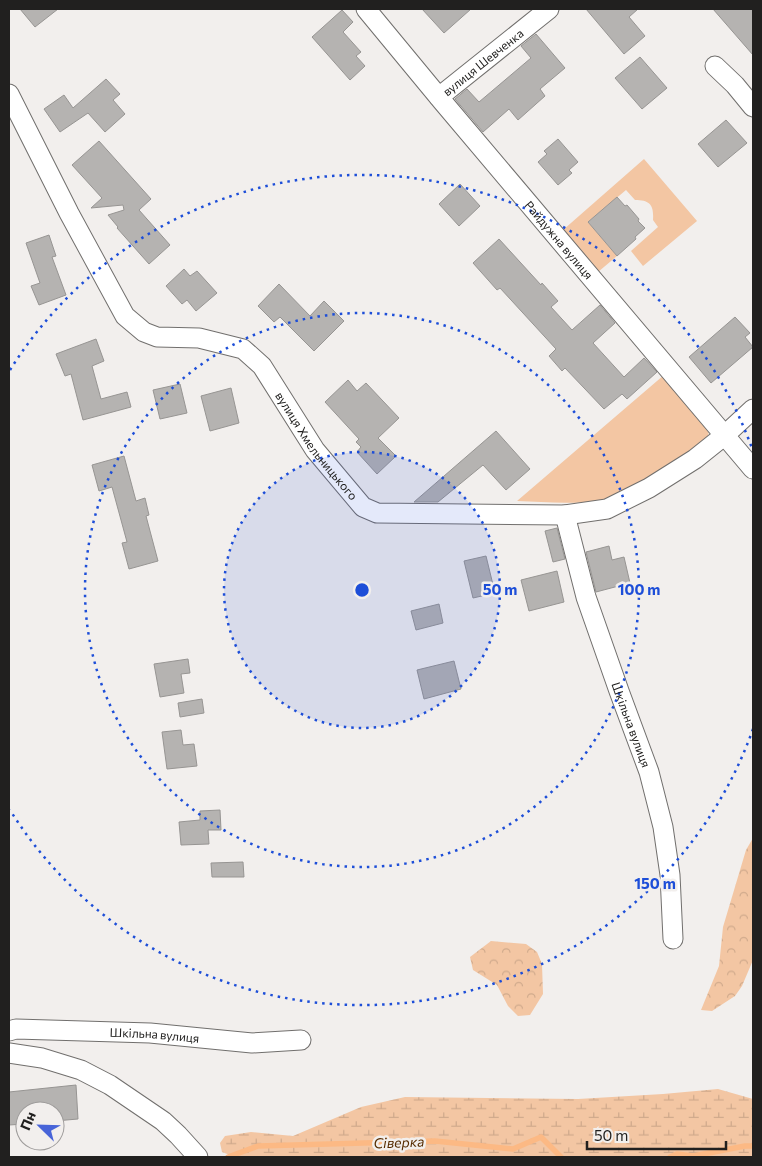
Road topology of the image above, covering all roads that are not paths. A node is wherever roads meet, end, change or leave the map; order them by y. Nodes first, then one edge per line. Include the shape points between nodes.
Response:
1 (366, 9) edge
2 (549, 9) edge
3 (715, 66) dead end
4 (9, 94) edge
5 (440, 97) junction
6 (753, 107) edge
7 (753, 410) edge
8 (725, 435) junction
9 (753, 469) edge
10 (565, 515) junction
11 (673, 939) dead end
12 (9, 1031) edge
13 (301, 1040) dead end
14 (9, 1053) edge
15 (198, 1157) edge

1 - 5 street, Райдужна вулиця
2 - 5 street, вулиця Шевченка
3 - 6 street
4 - 10 street, вулиця Хмельницького via 125,316 144,332 157,337 199,338 243,349 262,366 315,450 363,507 377,513
5 - 8 street, Райдужна вулиця
7 - 8 street, вулиця Хмельницького
8 - 9 street, Райдужна вулиця
8 - 10 street, вулиця Хмельницького via 649,488 607,509
10 - 11 street, Шкільна вулиця via 586,597 650,772 670,875
12 - 13 street, Шкільна вулиця via 150,1033 252,1043
14 - 15 street via 42,1058 80,1070 110,1086 163,1121

